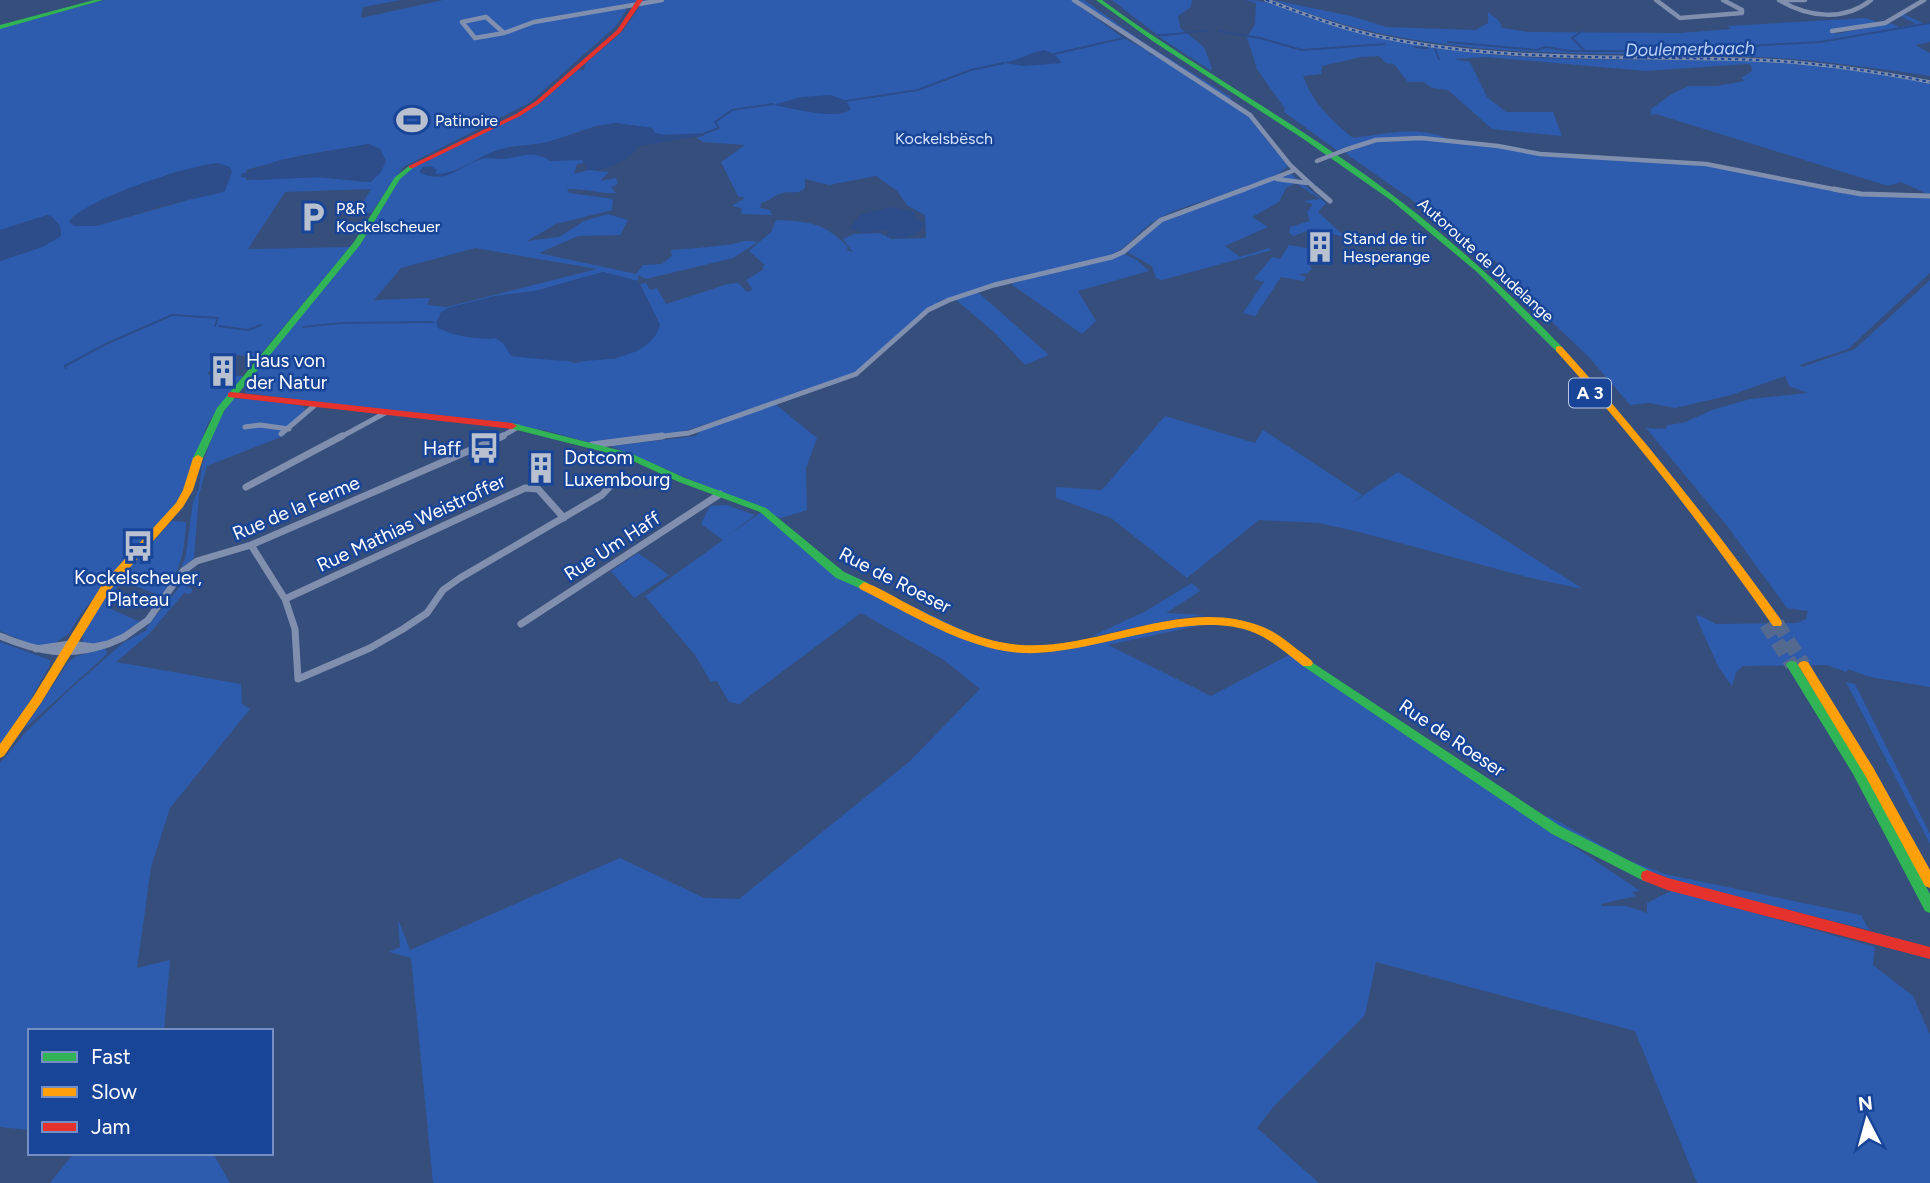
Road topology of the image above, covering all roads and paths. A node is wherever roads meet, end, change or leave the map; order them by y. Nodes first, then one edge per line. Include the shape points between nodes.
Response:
1 (100, 0) edge
2 (662, 0) edge
3 (1074, 0) edge
4 (1094, 0) edge
5 (1656, 0) edge
6 (1723, 0) edge
7 (1779, 0) edge
8 (1805, 0) edge
9 (1860, 0) edge
10 (1924, 0) edge
11 (1869, 1) edge
12 (639, 2) edge
13 (1108, 6) edge
14 (0, 27) edge
15 (1138, 28) junction
16 (1832, 31) dead end
17 (504, 33) junction
18 (1317, 161) dead end
19 (1295, 170) junction
20 (1269, 179) junction
21 (1309, 184) junction
22 (1930, 196) edge
23 (1330, 201) dead end
24 (231, 395) junction
25 (315, 405) junction
26 (385, 413) junction
27 (246, 427) dead end
28 (519, 427) junction
29 (289, 429) junction
30 (281, 434) dead end
31 (592, 445) junction
32 (614, 482) dead end
33 (246, 487) dead end
34 (720, 494) junction
35 (564, 518) junction
36 (251, 545) junction
37 (285, 598) junction
38 (521, 624) dead end
39 (0, 636) edge
40 (70, 643) junction
41 (108, 645) junction
42 (36, 649) junction
43 (63, 656) junction
44 (1791, 665) tunnel mouth
45 (1804, 665) tunnel mouth
46 (0, 753) edge
47 (1930, 882) edge
48 (1930, 907) edge
49 (1930, 953) edge

1 - 14 main road
2 - 12 street
3 - 19 street via 1250,115
4 - 13 main road, A 3
4 - 15 main road, Autoroute de Dudelange / A 3
5 - 6 street via 1680,18 1742,13
7 - 8 street
7 - 11 street via 1812,13 1853,11
9 - 11 street
10 - 16 street via 1883,24
12 - 17 street via 534,22
12 - 24 main road via 619,31 538,102 401,173 357,243
13 - 15 main road
13 - 15 main road, Autoroute de Dudelange / A 3 via 1324,154 1410,219 1492,290 1583,384 1647,459 1771,624 1718,540 1656,458 1499,289 1368,179 1308,137
17 - 17 street via 486,17 462,22 475,38
18 - 22 street, bridge via 1376,140 1421,138 1540,154 1706,164 1861,194
19 - 20 street
19 - 21 street
20 - 21 street
20 - 31 street via 1161,220 1112,257 941,303 856,374 689,433
21 - 23 street
24 - 25 main road, Rue de Roeser
24 - 40 main road via 207,435 180,505 107,586
25 - 26 main road, Rue de Roeser
25 - 29 street
26 - 28 main road, Rue de Roeser
26 - 33 street
27 - 29 street
28 - 31 main road, Rue de Roeser
28 - 36 street, Rue de la Ferme
29 - 30 street
31 - 34 main road, Rue de Roeser
32 - 35 street via 602,495
34 - 38 street, Rue Um Haff
34 - 49 main road, Rue de Roeser via 771,514 840,575 1008,650 1073,648 1194,621 1216,620 1257,629 1581,845 1667,884
35 - 37 street, Rue Mathias Weistroffer via 538,489 525,488
35 - 37 street via 460,578 443,590 427,612 402,629 298,679 295,629
36 - 37 street
36 - 41 street, Rue de la Ferme via 189,565 148,620
39 - 42 street
40 - 41 street
40 - 42 street
40 - 43 main road
41 - 43 street, Rue de la Ferme
42 - 43 street
43 - 46 main road
44 - 48 main road via 1857,771
45 - 47 main road

